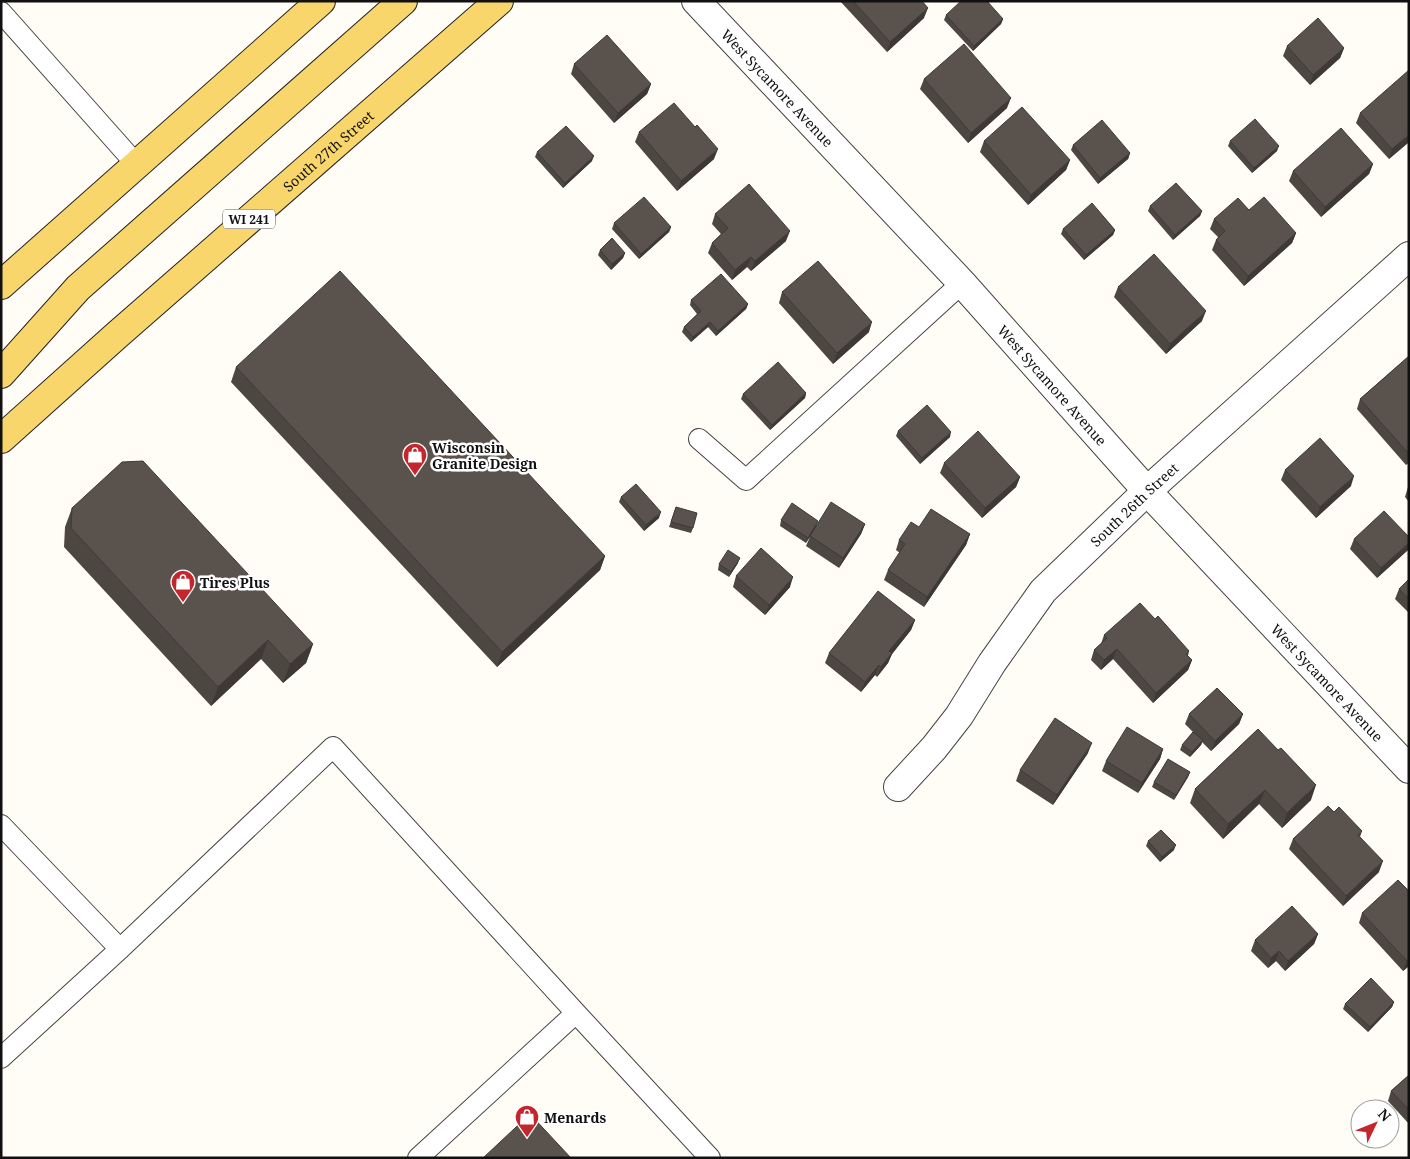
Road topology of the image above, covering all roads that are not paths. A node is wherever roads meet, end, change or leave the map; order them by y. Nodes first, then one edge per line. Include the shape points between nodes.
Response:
1 (322, 1) edge
2 (403, 1) edge
3 (498, 1) edge
4 (696, 1) edge
5 (1, 12) edge
6 (136, 164) junction
7 (1409, 256) edge
8 (962, 283) junction
9 (1, 285) edge
10 (1, 374) edge
11 (1, 439) edge
12 (699, 439) dead end
13 (1147, 491) junction
14 (1409, 769) edge
15 (898, 787) dead end
16 (1, 825) edge
17 (120, 949) junction
18 (576, 1013) junction
19 (1, 1058) edge
20 (418, 1158) edge
21 (710, 1158) edge

1 - 6 main road
2 - 10 main road via 78,288
3 - 11 main road, South 27th Street / WI 241
4 - 8 street, West Sycamore Avenue
5 - 6 lane
6 - 9 main road
7 - 13 street, South 26th Street
8 - 12 lane via 746,480
8 - 13 street, West Sycamore Avenue
13 - 14 street, West Sycamore Avenue
13 - 15 street, South 26th Street via 1043,591 959,716
16 - 17 lane
17 - 18 lane via 333,747
17 - 19 lane
18 - 20 lane
18 - 21 lane

